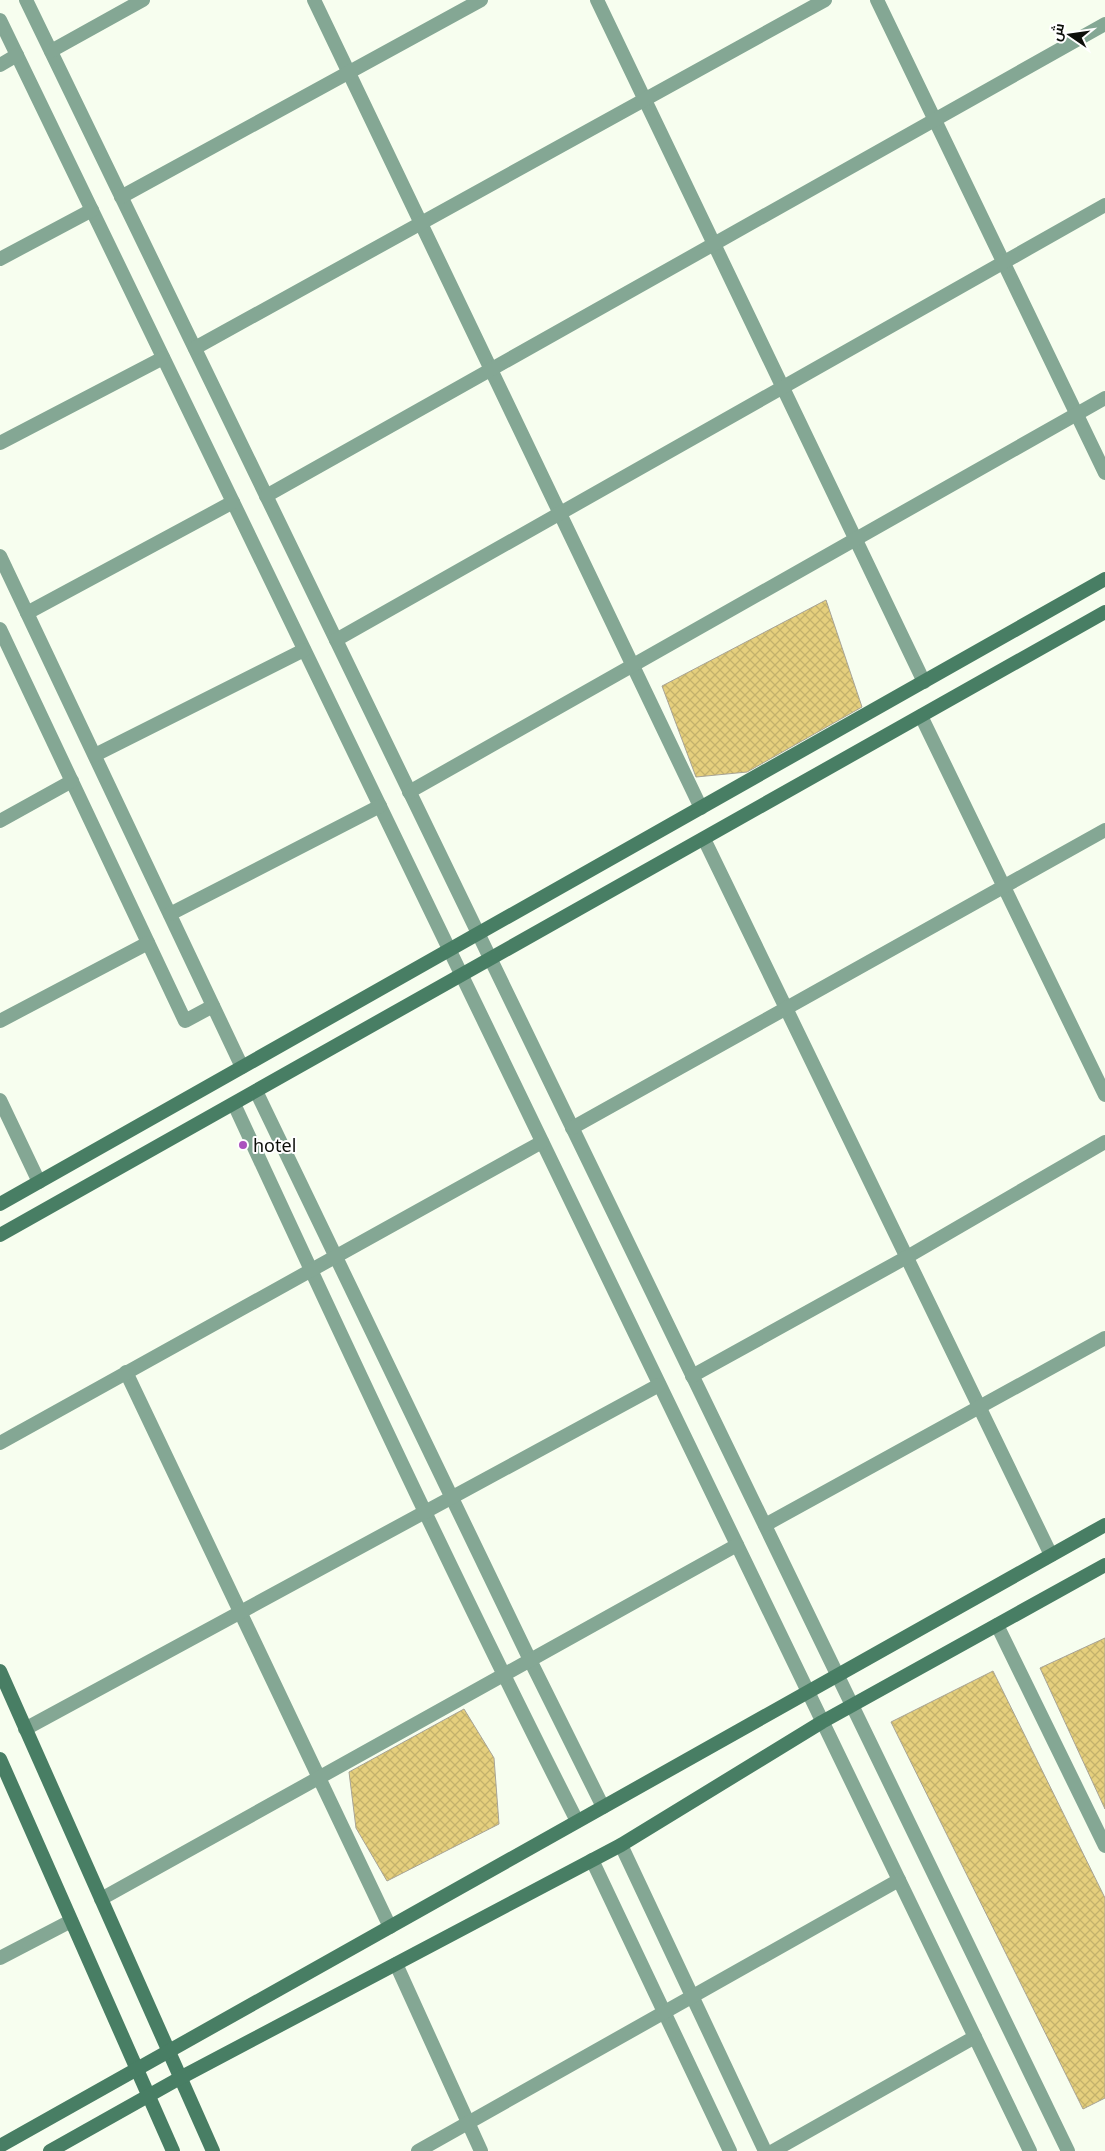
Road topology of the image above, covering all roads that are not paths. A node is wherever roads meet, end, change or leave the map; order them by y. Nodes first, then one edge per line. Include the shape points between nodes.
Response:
1 (26, 0) edge
2 (143, 0) edge
3 (314, 0) edge
4 (481, 0) edge
5 (597, 0) edge
6 (825, 0) edge
7 (877, 0) edge
8 (0, 20) edge
9 (1105, 24) edge
10 (51, 51) junction
11 (17, 55) junction
12 (0, 65) edge
13 (349, 72) junction
14 (645, 100) junction
15 (934, 120) junction
16 (121, 196) junction
17 (1105, 205) edge
18 (92, 210) junction
19 (421, 223) junction
20 (714, 244) junction
21 (0, 259) edge
22 (1004, 263) junction
23 (194, 348) junction
24 (163, 358) junction
25 (491, 369) junction
26 (783, 388) junction
27 (1105, 398) edge
28 (1076, 414) junction
29 (0, 443) edge
30 (1105, 474) edge
31 (266, 496) junction
32 (233, 502) junction
33 (560, 514) junction
34 (855, 539) junction
35 (0, 556) edge
36 (1105, 579) edge
37 (1105, 612) edge
38 (27, 613) junction
39 (1, 636) edge
40 (336, 640) junction
41 (304, 650) junction
42 (632, 665) junction
43 (924, 682) junction
44 (921, 716) junction
45 (95, 755) junction
46 (72, 781) junction
47 (409, 792) junction
48 (380, 806) junction
49 (701, 808) junction
50 (0, 821) edge
51 (1105, 830) edge
52 (704, 839) junction
53 (1004, 887) junction
54 (170, 914) junction
55 (478, 934) junction
56 (148, 943) junction
57 (449, 950) junction
58 (490, 959) junction
59 (461, 975) junction
60 (213, 1006) junction
61 (786, 1008) junction
62 (0, 1021) edge
63 (242, 1067) junction
64 (256, 1091) junction
65 (1105, 1096) edge
66 (0, 1100) edge
67 (234, 1104) junction
68 (572, 1128) junction
69 (542, 1142) junction
70 (1105, 1142) edge
71 (39, 1182) junction
72 (0, 1204) edge
73 (0, 1236) edge
74 (336, 1256) junction
75 (907, 1257) junction
76 (311, 1270) junction
77 (1105, 1338) edge
78 (126, 1372) junction
79 (692, 1376) junction
80 (659, 1384) junction
81 (980, 1406) junction
82 (0, 1442) edge
83 (453, 1497) junction
84 (424, 1512) junction
85 (765, 1525) junction
86 (1105, 1525) edge
87 (737, 1545) junction
88 (1052, 1555) junction
89 (1105, 1565) edge
90 (240, 1612) junction
91 (997, 1625) junction
92 (530, 1660) junction
93 (0, 1672) edge
94 (503, 1675) junction
95 (837, 1675) junction
96 (808, 1692) junction
97 (852, 1706) junction
98 (822, 1722) junction
99 (25, 1729) junction
100 (0, 1759) edge
101 (319, 1778) junction
102 (603, 1807) junction
103 (577, 1822) junction
104 (621, 1845) junction
105 (1105, 1846) edge
106 (592, 1860) junction
107 (899, 1880) junction
108 (101, 1899) junction
109 (71, 1921) junction
110 (390, 1927) junction
111 (0, 1958) edge
112 (396, 1964) junction
113 (693, 1996) junction
114 (664, 2012) junction
115 (974, 2037) junction
116 (168, 2051) junction
117 (136, 2069) junction
118 (180, 2078) junction
119 (149, 2096) junction
120 (468, 2123) junction
121 (0, 2146) edge
122 (50, 2151) edge
123 (173, 2151) edge
124 (212, 2151) edge
125 (418, 2151) edge
126 (481, 2151) edge
127 (730, 2151) edge
128 (765, 2151) edge
129 (773, 2151) edge
130 (1030, 2151) edge
131 (1068, 2151) edge

1 - 10 street
2 - 10 street
3 - 13 street
4 - 13 street
5 - 14 street
6 - 14 street
7 - 15 street
8 - 11 street
9 - 15 street
10 - 16 street
11 - 12 street
11 - 18 street
13 - 16 street
13 - 19 street
14 - 19 street
14 - 20 street
15 - 20 street
15 - 22 street
16 - 23 street
17 - 22 street
18 - 21 street
18 - 24 street
19 - 23 street
19 - 25 street
20 - 25 street
20 - 26 street
22 - 26 street
22 - 28 street
23 - 31 street
24 - 29 street
24 - 32 street
25 - 31 street
25 - 33 street
26 - 33 street
26 - 34 street
27 - 28 street
28 - 30 street
28 - 34 street
31 - 40 street
32 - 38 street
32 - 41 street
33 - 40 street
33 - 42 street
34 - 42 street
34 - 43 street
35 - 38 street
36 - 43 main road
37 - 44 main road
38 - 45 street
39 - 46 street
40 - 47 street
41 - 45 street
41 - 48 street
42 - 47 street
42 - 49 street
43 - 49 main road
44 - 52 main road
44 - 53 street
45 - 54 street
46 - 50 street
46 - 56 street
47 - 55 street
48 - 54 street
48 - 57 street
49 - 55 main road
51 - 53 street
52 - 58 main road
52 - 61 street
53 - 61 street
53 - 65 street
54 - 60 street
55 - 57 main road
55 - 58 street
56 - 60 street via 185,1021
56 - 62 street
57 - 59 street
57 - 63 main road
58 - 59 main road
58 - 68 street
59 - 64 main road
59 - 69 street
60 - 63 street
61 - 68 street
61 - 75 street
63 - 71 main road
64 - 67 main road
64 - 74 street
66 - 71 street
67 - 73 main road
67 - 76 street
68 - 79 street
69 - 74 street
69 - 80 street
70 - 75 street
71 - 72 main road
74 - 76 street
74 - 83 street
75 - 79 street
75 - 81 street
76 - 78 street
76 - 84 street
77 - 81 street
78 - 82 street
78 - 90 street
79 - 85 street
80 - 83 street
80 - 87 street
81 - 85 street
81 - 88 street
83 - 84 street
83 - 92 street
84 - 90 street
84 - 94 street
85 - 95 street
86 - 88 main road
87 - 92 street
87 - 96 street
88 - 95 main road
89 - 91 main road
90 - 99 street
90 - 101 street
91 - 97 main road
91 - 105 street
92 - 94 street
92 - 102 street
93 - 99 main road
94 - 101 street
94 - 103 street
95 - 96 main road
95 - 97 street
96 - 98 street
96 - 102 main road
97 - 98 main road
97 - 131 street
98 - 104 main road
98 - 107 street
99 - 108 main road
100 - 109 main road
101 - 108 street
101 - 110 street
102 - 103 main road
103 - 110 main road
104 - 106 main road
104 - 113 street
106 - 112 main road
106 - 114 street
107 - 113 street
107 - 115 street
108 - 116 main road
109 - 111 street
109 - 117 main road
110 - 116 main road
112 - 118 main road
112 - 120 street
113 - 114 street
113 - 128 street
114 - 120 street
114 - 127 street
115 - 129 street
115 - 130 street
116 - 117 main road
116 - 118 main road
117 - 119 main road
117 - 121 main road
118 - 119 main road
118 - 124 main road
119 - 122 main road
119 - 123 main road
120 - 125 street
120 - 126 street

